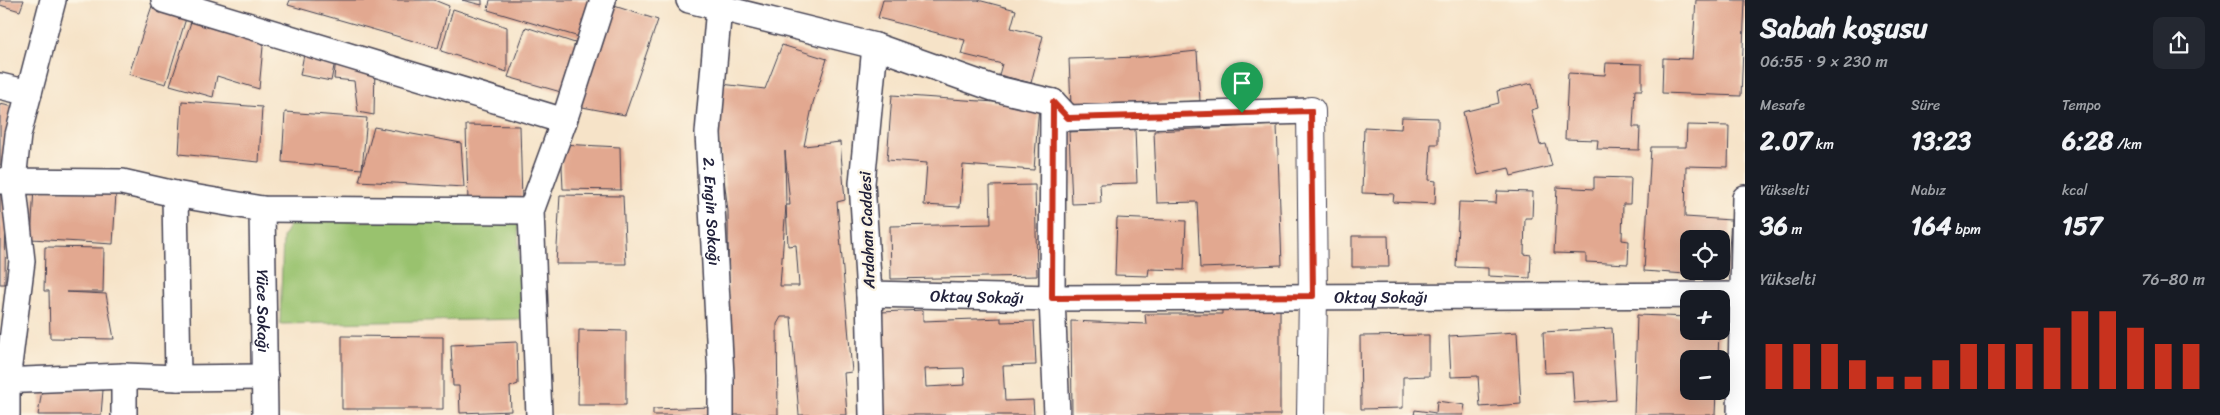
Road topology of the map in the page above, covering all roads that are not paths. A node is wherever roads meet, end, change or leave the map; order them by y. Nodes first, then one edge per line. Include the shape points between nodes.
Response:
1 (53, 0) edge
2 (164, 0) edge
3 (603, 0) edge
4 (689, 0) edge
5 (719, 7) junction
6 (875, 46) junction
7 (0, 86) edge
8 (29, 93) junction
9 (1053, 102) junction
10 (1311, 111) joint
11 (564, 121) junction
12 (7, 181) edge
13 (175, 194) junction
14 (1745, 198) edge
15 (262, 209) junction
16 (531, 211) junction
17 (1744, 223) edge
18 (870, 294) junction
19 (1744, 295) edge
20 (1313, 296) junction
21 (1052, 298) junction
22 (124, 376) junction
23 (266, 377) junction
24 (178, 378) junction
25 (3, 381) edge
26 (7, 415) edge
27 (124, 415) edge
28 (265, 415) edge
29 (540, 415) edge
30 (721, 415) edge
31 (872, 415) edge
32 (1058, 415) edge
33 (1311, 415) edge
34 (1740, 415) edge

1 - 8 street
2 - 11 street
3 - 11 street
4 - 5 street
5 - 6 street
5 - 30 street, 2. Engin Sokağı via 708,133
6 - 9 street via 993,88
6 - 18 street, Ardahan Caddesi via 862,183
7 - 8 street
8 - 12 street
9 - 10 street via 1068,118
9 - 21 street
10 - 20 street
11 - 16 street
12 - 13 street via 122,182
12 - 25 street via 22,261
13 - 15 street
13 - 24 street
14 - 17 street
15 - 16 street
15 - 23 street, Yüce Sokağı
16 - 29 street
17 - 19 street
18 - 21 street, Oktay Sokağı
18 - 31 street, Ardahan Caddesi
19 - 20 street, Oktay Sokağı
19 - 34 street
20 - 21 street, Oktay Sokağı
20 - 33 street
21 - 32 street
22 - 24 street
22 - 25 street
22 - 27 street
23 - 24 street
23 - 28 street, Yüce Sokağı
25 - 26 street

